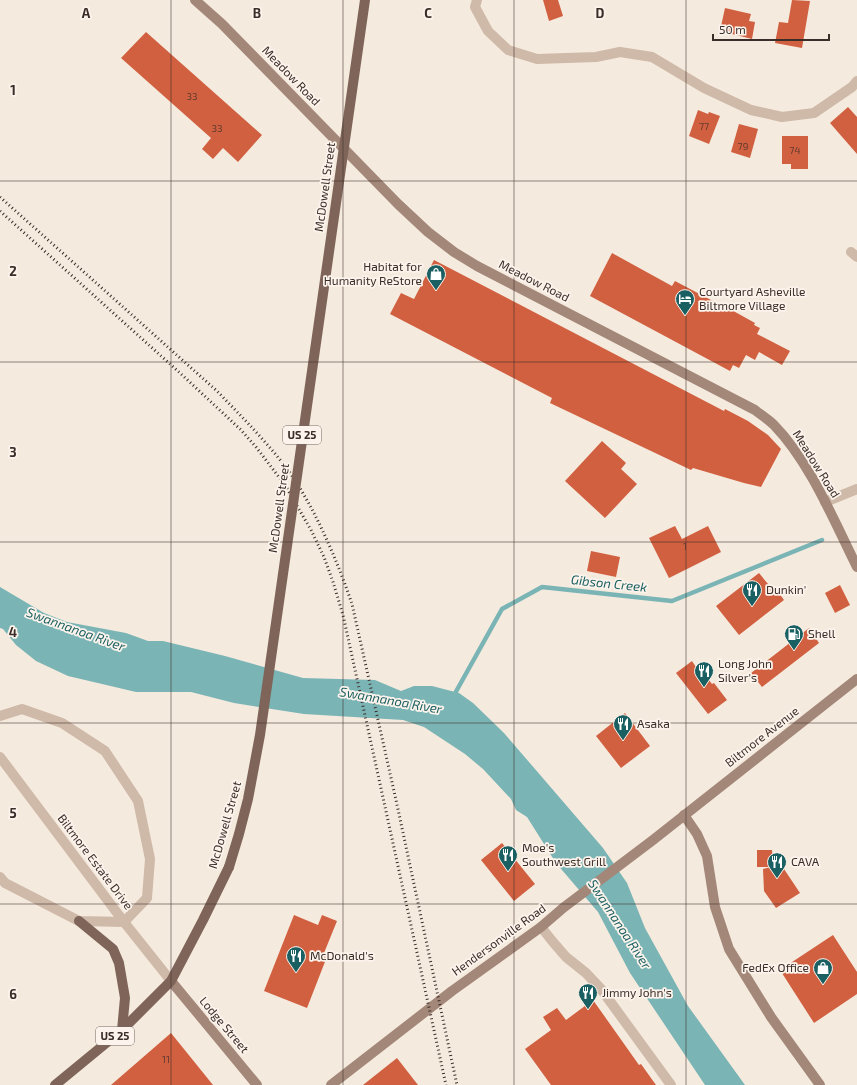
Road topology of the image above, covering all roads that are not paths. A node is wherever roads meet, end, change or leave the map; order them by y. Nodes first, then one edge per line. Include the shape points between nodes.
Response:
1 (195, 0) edge
2 (365, 0) edge
3 (477, 0) edge
4 (857, 81) edge
5 (857, 489) edge
6 (825, 502) junction
7 (857, 567) edge
8 (857, 678) edge
9 (0, 716) edge
10 (0, 757) edge
11 (684, 815) junction
12 (0, 877) edge
13 (79, 921) junction
14 (124, 922) junction
15 (541, 926) junction
16 (171, 981) junction
17 (122, 1030) junction
18 (56, 1085) edge
19 (257, 1085) edge
20 (331, 1085) edge
21 (671, 1085) edge
22 (820, 1085) edge

1 - 6 main road, Meadow Road via 222,24 428,232 477,266 755,410 773,424 790,444
2 - 16 main road, McDowell Street / US 25, bridge via 260,735 248,799 229,867
3 - 4 street via 475,7 488,31 508,50 537,59 596,57 620,52 652,56 704,88 751,110 782,116 814,113
5 - 6 street
6 - 7 main road, Meadow Road
8 - 11 main road, Biltmore Avenue
9 - 14 street via 22,709 62,723 105,751 138,801 150,860 147,898
10 - 14 street, Biltmore Estate Drive
11 - 15 main road, Hendersonville Road
11 - 22 main road via 697,834 707,856 715,908 729,949 771,1017
12 - 13 street via 5,883
13 - 14 street
13 - 17 main road via 113,949 119,963 125,998
14 - 16 street, Biltmore Estate Drive
15 - 20 main road, Hendersonville Road
15 - 21 street via 566,957 601,989
16 - 17 main road, US 25
16 - 19 main road, Lodge Street
17 - 18 main road, US 25

